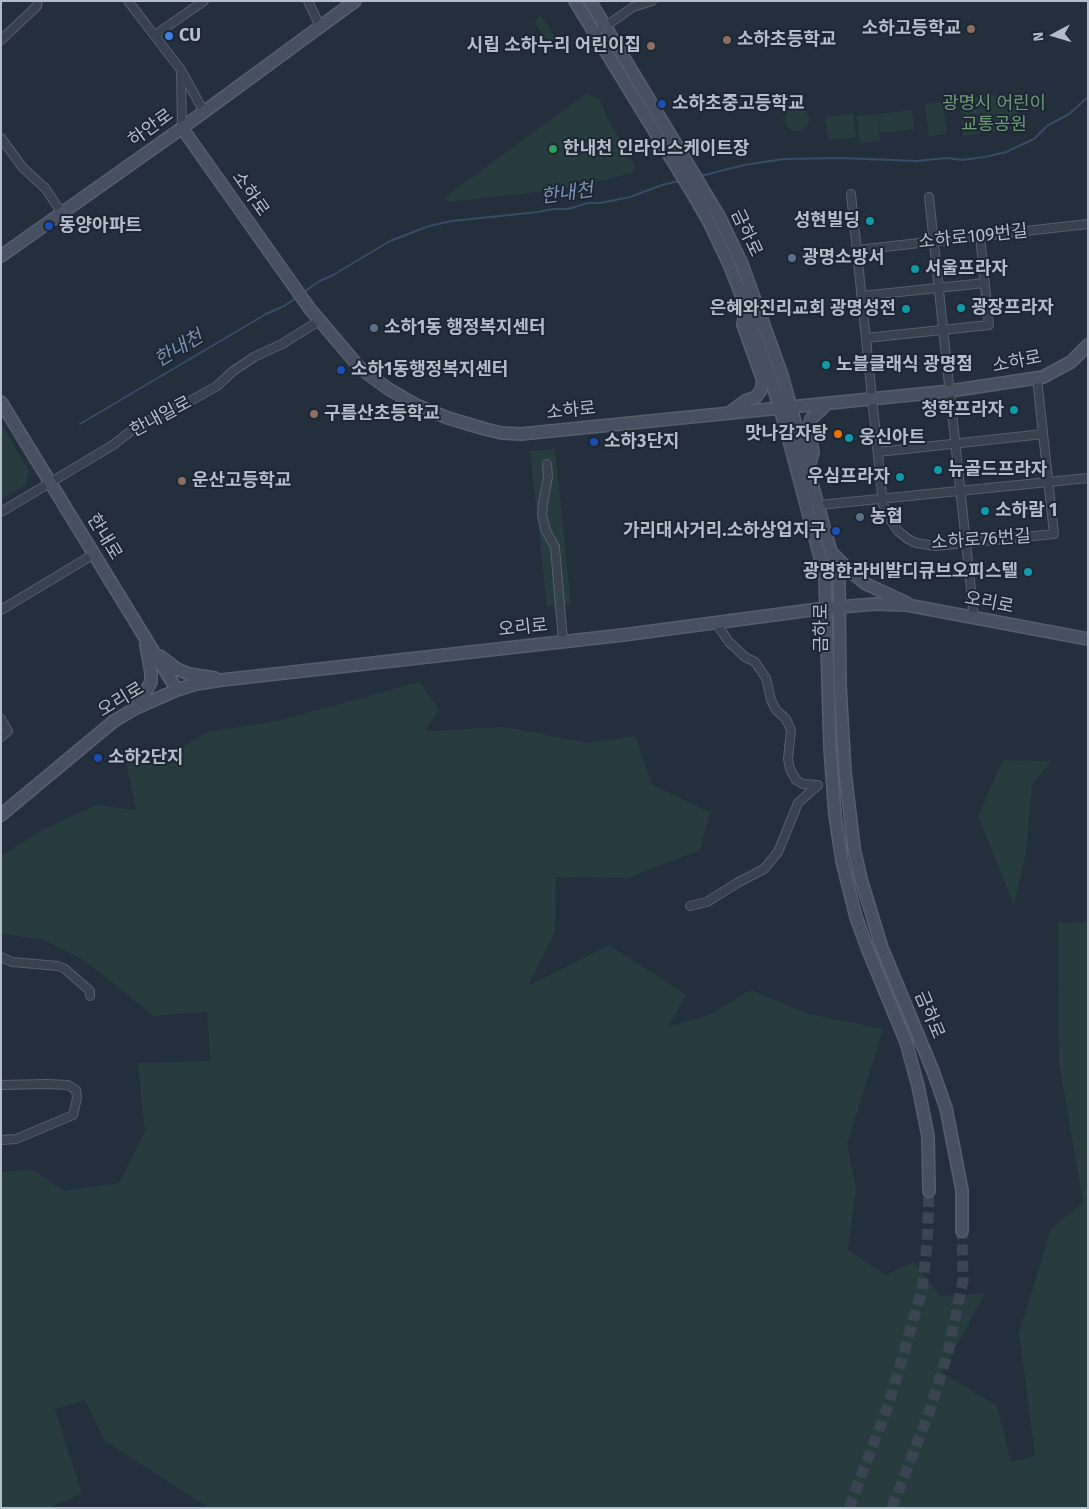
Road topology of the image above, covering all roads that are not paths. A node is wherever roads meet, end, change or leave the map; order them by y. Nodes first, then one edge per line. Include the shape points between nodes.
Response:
1 (38, 1) edge
2 (128, 1) edge
3 (204, 1) edge
4 (308, 1) edge
5 (354, 1) edge
6 (575, 1) edge
7 (590, 1) edge
8 (652, 1) edge
9 (320, 26) junction
10 (600, 30) junction
11 (155, 35) junction
12 (1, 40) edge
13 (181, 70) junction
14 (204, 112) junction
15 (182, 128) junction
16 (1, 138) edge
17 (851, 194) dead end
18 (929, 197) dead end
19 (62, 213) junction
20 (1088, 224) edge
21 (980, 236) junction
22 (934, 241) junction
23 (857, 250) junction
24 (1, 256) edge
25 (984, 283) junction
26 (939, 288) junction
27 (862, 296) junction
28 (745, 306) junction
29 (319, 320) junction
30 (944, 330) junction
31 (866, 338) junction
32 (1088, 345) edge
33 (1036, 378) junction
34 (950, 391) junction
35 (872, 399) junction
36 (1, 402) edge
37 (828, 403) junction
38 (786, 407) junction
39 (729, 413) junction
40 (1043, 434) junction
41 (956, 444) junction
42 (878, 452) junction
43 (547, 464) dead end
44 (808, 468) junction
45 (1088, 478) edge
46 (50, 481) junction
47 (1048, 482) junction
48 (961, 491) junction
49 (883, 499) junction
50 (819, 505) junction
51 (1, 512) edge
52 (967, 543) junction
53 (831, 552) junction
54 (94, 554) junction
55 (839, 606) junction
56 (916, 607) junction
57 (826, 608) junction
58 (1, 610) edge
59 (974, 618) junction
60 (716, 623) junction
61 (145, 638) junction
62 (1088, 640) edge
63 (563, 641) junction
64 (222, 680) junction
65 (177, 690) junction
66 (136, 708) junction
67 (1, 719) edge
68 (1, 737) edge
69 (832, 777) junction
70 (818, 785) junction
71 (1, 815) edge
72 (690, 906) dead end
73 (1, 957) edge
74 (90, 996) dead end
75 (1, 1086) edge
76 (1, 1140) edge
77 (929, 1192) tunnel mouth
78 (962, 1231) tunnel mouth

1 - 12 street via 37,6
2 - 11 street
3 - 11 street
4 - 9 street
5 - 9 main road, 하안로
6 - 10 main road, 금하로
7 - 10 main road, 금하로
8 - 10 street via 633,7
9 - 14 main road, 하안로
10 - 28 main road, 금하로 via 693,194 729,264
10 - 38 main road, 금하로 via 706,192 742,264 779,367
11 - 13 street
13 - 14 street
13 - 15 street
14 - 15 main road, 하안로
15 - 19 main road, 하안로
15 - 29 main road, 소하로
16 - 19 street via 23,168 45,188
17 - 23 street, 소하로76번길
18 - 22 street
19 - 24 main road, 하안로
20 - 21 street, 소하로109번길
21 - 22 street, 소하로109번길
21 - 25 street
22 - 23 street, 소하로109번길
22 - 26 street
23 - 27 street, 소하로76번길
25 - 26 street
25 - 30 street via 989,325
26 - 27 street
26 - 30 street
27 - 31 street, 소하로76번길
28 - 38 main road, 금하로
28 - 39 main road via 743,325 763,381 756,397
29 - 39 main road, 소하로 via 360,368 387,388 448,418 502,433 521,434
29 - 46 street, 한내일로 via 282,344 254,356 217,386 183,406 160,414 114,445
30 - 31 street
30 - 34 street
31 - 35 street, 소하로76번길
32 - 33 main road, 소하로 via 1062,368
33 - 34 main road, 소하로
33 - 40 street
34 - 35 main road, 소하로
34 - 41 street
35 - 37 main road, 소하로
35 - 42 street, 소하로76번길
36 - 46 main road, 한내로
37 - 38 main road, 소하로
37 - 44 main road via 811,419 809,428 813,453
38 - 39 main road, 소하로
38 - 44 main road, 금하로
38 - 57 main road, 금하로 via 825,576
40 - 41 street
40 - 47 street
41 - 42 street
41 - 48 street
42 - 49 street, 소하로76번길
43 - 63 street via 542,516 554,547
44 - 50 main road, 금하로
45 - 47 street
46 - 51 street, 한내일로
46 - 54 main road, 한내로
47 - 48 street
47 - 52 street, 소하로76번길 via 1054,534
48 - 49 street
48 - 52 street
49 - 50 street
49 - 52 street, 소하로76번길 via 889,518 908,539 936,546
50 - 53 main road, 금하로
52 - 59 street
53 - 55 main road, 금하로 via 839,581
53 - 56 main road via 866,584
54 - 58 street
54 - 61 main road, 한내로
55 - 56 main road, 오리로
55 - 57 main road, 오리로
55 - 78 main road, 금하로 via 845,767 854,848 882,948 946,1108 962,1190
56 - 59 main road, 오리로
57 - 60 main road, 오리로
57 - 69 main road, 금하로
59 - 62 main road, 오리로
60 - 63 main road, 오리로
60 - 70 street via 729,642 755,662 766,678 773,705 791,730 788,759 796,780
61 - 64 main road via 163,659 177,669
61 - 65 main road, 한내로
61 - 66 main road via 151,682
63 - 64 main road, 오리로
64 - 65 main road, 오리로
65 - 66 main road, 오리로
66 - 71 main road, 오리로 via 114,721
67 - 68 street via 8,731
69 - 70 street
69 - 77 main road, 금하로 via 846,884 868,950 906,1042 918,1086 928,1136
70 - 72 street via 798,803 778,852 764,869 707,902
73 - 74 street via 12,962 61,967 90,992
75 - 76 street via 68,1085 76,1090 77,1098 73,1115 16,1139

